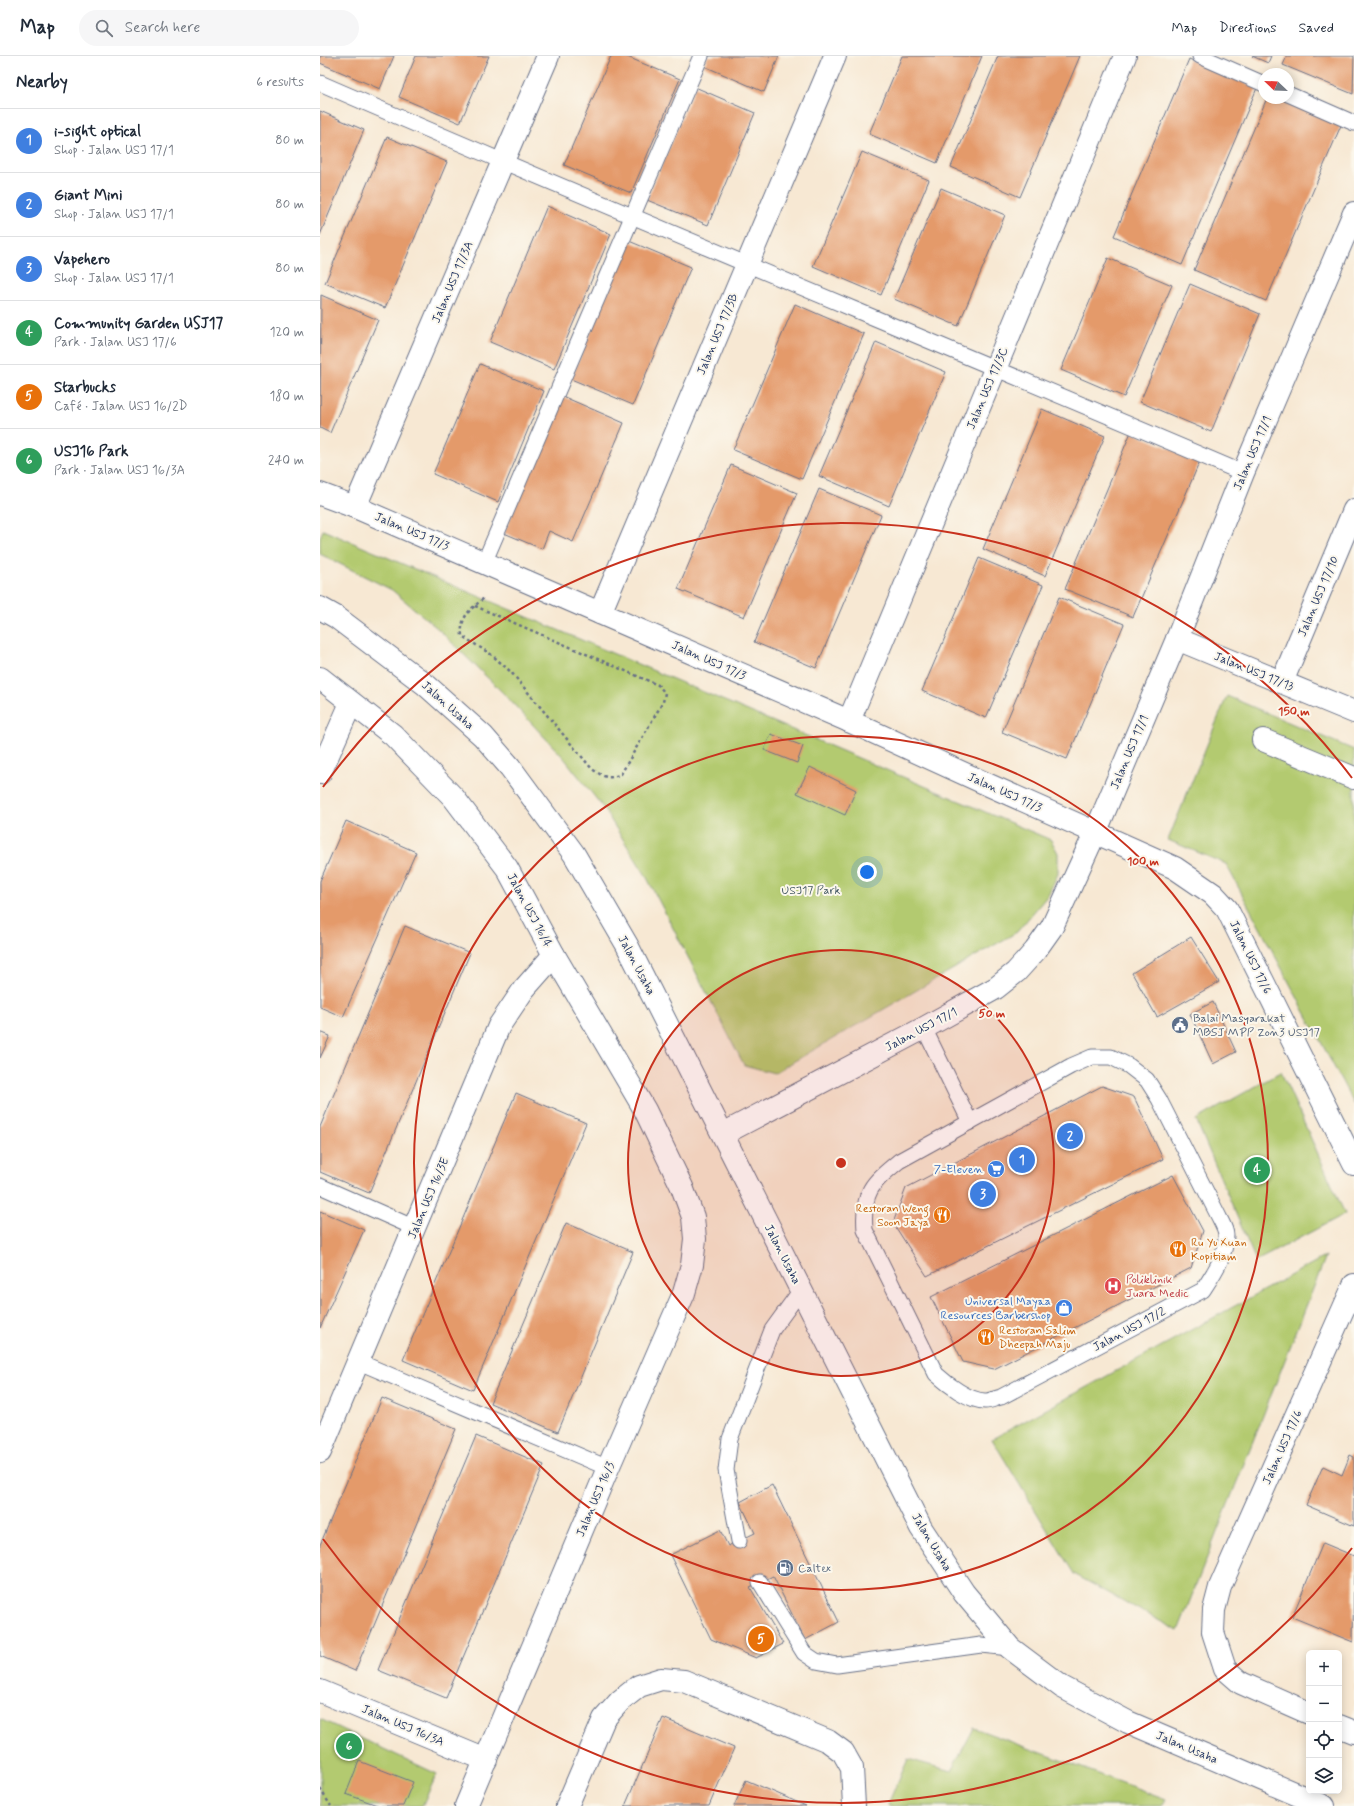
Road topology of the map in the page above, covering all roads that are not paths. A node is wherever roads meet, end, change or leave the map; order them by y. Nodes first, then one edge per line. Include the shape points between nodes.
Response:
1 (548, 56) edge
2 (701, 56) edge
3 (835, 56) edge
4 (1125, 56) edge
5 (1200, 56) edge
6 (1258, 81) edge
7 (320, 83) edge
8 (1294, 97) edge
9 (1354, 123) edge
10 (503, 163) junction
11 (1354, 213) edge
12 (632, 217) junction
13 (746, 264) junction
14 (996, 368) junction
15 (1243, 473) junction
16 (320, 494) edge
17 (355, 507) junction
18 (1354, 510) edge
19 (484, 563) junction
20 (320, 608) edge
21 (600, 613) junction
22 (1176, 639) junction
23 (320, 678) edge
24 (1282, 682) junction
25 (351, 703) junction
26 (1354, 712) edge
27 (848, 721) junction
28 (1263, 740) dead end
29 (320, 773) edge
30 (1354, 778) edge
31 (1096, 831) junction
32 (554, 955) junction
33 (924, 1028) junction
34 (970, 1122) junction
35 (723, 1134) junction
36 (1354, 1164) edge
37 (320, 1186) edge
38 (682, 1187) joint
39 (415, 1228) junction
40 (1354, 1285) edge
41 (801, 1290) junction
42 (359, 1362) junction
43 (320, 1452) edge
44 (608, 1468) junction
45 (739, 1541) dead end
46 (760, 1582) dead end
47 (1010, 1648) junction
48 (320, 1691) edge
49 (1306, 1712) edge
50 (1342, 1727) edge
51 (1354, 1732) edge
52 (486, 1760) junction
53 (466, 1806) edge
54 (567, 1806) edge
55 (854, 1806) edge
56 (1324, 1806) edge

1 - 10 street, Jalan USJ 17/3A
2 - 12 lane
3 - 13 street, Jalan USJ 17/3B
4 - 14 street, Jalan USJ 17/3C
5 - 6 lane
7 - 10 lane
8 - 9 lane
10 - 12 lane
10 - 17 street, Jalan USJ 17/3A
11 - 15 street, Jalan USJ 17/1
12 - 13 lane
12 - 19 lane
13 - 14 lane
13 - 21 street, Jalan USJ 17/3B
14 - 15 lane
14 - 27 street, Jalan USJ 17/3C
15 - 22 street, Jalan USJ 17/1
16 - 17 street, Jalan USJ 17/3
17 - 19 street, Jalan USJ 17/3
18 - 24 street, Jalan USJ 17/10
19 - 21 street, Jalan USJ 17/3
20 - 35 street, Jalan Usaha via 336,617 426,685 483,736 510,767 574,854 623,938
21 - 27 street, Jalan USJ 17/3
22 - 24 street, Jalan USJ 17/13
22 - 31 street, Jalan USJ 17/1
23 - 25 street, Jalan USJ 16/4
24 - 26 street, Jalan USJ 17/13
25 - 29 street
25 - 32 street, Jalan USJ 16/4 via 393,736 454,798 507,868
27 - 31 street, Jalan USJ 17/3
28 - 30 street
31 - 33 street, Jalan USJ 17/1 via 1052,927 1036,951 996,988
31 - 36 street, Jalan USJ 17/6 via 1175,868 1213,894 1227,909
32 - 38 street, Jalan USJ 16/4 via 645,1110
32 - 39 street, Jalan USJ 16/3E via 524,989 499,1026
33 - 34 lane
33 - 35 street, Jalan USJ 17/1
34 - 34 lane, Jalan USJ 17/2 via 1092,1057 1111,1058 1129,1066 1147,1080 1159,1098 1226,1234 1216,1270 1203,1290 1001,1397 985,1401 951,1387 936,1374 865,1230 863,1209 869,1192 881,1176 899,1161
35 - 41 street, Jalan Usaha
37 - 39 lane
38 - 44 street, Jalan USJ 16/3 via 693,1216 695,1239 692,1265 684,1293
39 - 42 street, Jalan USJ 16/3E
40 - 49 street, Jalan USJ 17/6 via 1220,1587 1214,1610 1213,1632 1225,1669 1241,1683
41 - 45 lane via 772,1330 730,1439 726,1470
41 - 47 street, Jalan Usaha via 921,1528 964,1593
42 - 43 street, Jalan USJ 16/3E
42 - 44 lane
44 - 52 street, Jalan USJ 16/3
46 - 47 lane via 804,1653 816,1660 836,1664 980,1645
47 - 56 street, Jalan Usaha via 1062,1687 1128,1722
48 - 52 street, Jalan USJ 16/3A
50 - 51 street
52 - 53 street, Jalan USJ 16/3
54 - 55 street via 604,1719 620,1701 639,1686 661,1679 684,1681 828,1741 843,1752 852,1768

